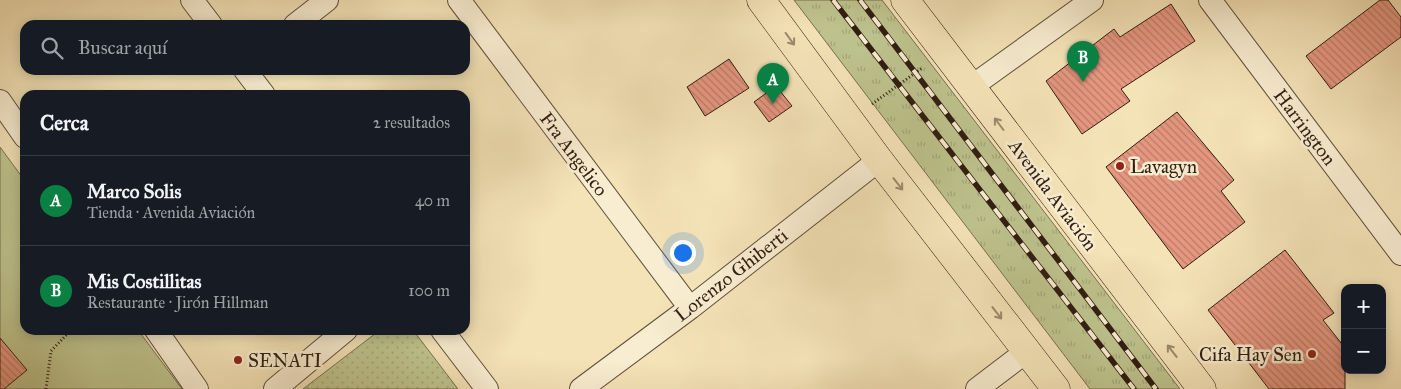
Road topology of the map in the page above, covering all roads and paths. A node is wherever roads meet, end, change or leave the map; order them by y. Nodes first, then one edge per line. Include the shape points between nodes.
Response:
1 (192, 0) edge
2 (327, 0) edge
3 (459, 0) edge
4 (761, 0) edge
5 (905, 0) edge
6 (1092, 0) edge
7 (1210, 0) edge
8 (207, 20) edge
9 (301, 20) edge
10 (945, 52) junction
11 (249, 75) edge
12 (971, 87) junction
13 (260, 90) edge
14 (0, 101) edge
15 (849, 120) junction
16 (20, 131) edge
17 (879, 160) junction
18 (1401, 254) edge
19 (690, 308) junction
20 (66, 335) edge
21 (159, 335) edge
22 (340, 335) edge
23 (446, 335) edge
24 (1027, 351) junction
25 (46, 389) edge
26 (197, 389) edge
27 (275, 389) edge
28 (487, 389) edge
29 (581, 389) edge
30 (977, 389) edge
31 (1056, 389) edge
32 (1202, 389) edge

1 - 8 street
2 - 9 street
3 - 19 street, Fra Angelico
4 -> 15 main road
5 - 10 main road, Avenida Aviación
6 - 12 street
7 - 18 street, Harrington
10 - 12 main road, Avenida Aviación
10 - 15 path
11 - 13 street
32 -> 12 main road, Avenida Aviación
14 - 16 street
15 - 17 main road
17 - 19 street, Lorenzo Ghiberti
17 -> 24 main road
19 - 29 street, Lorenzo Ghiberti
20 - 25 path via 51,351
21 - 26 street
22 - 27 street
23 - 28 street
24 - 30 street
24 - 31 main road

